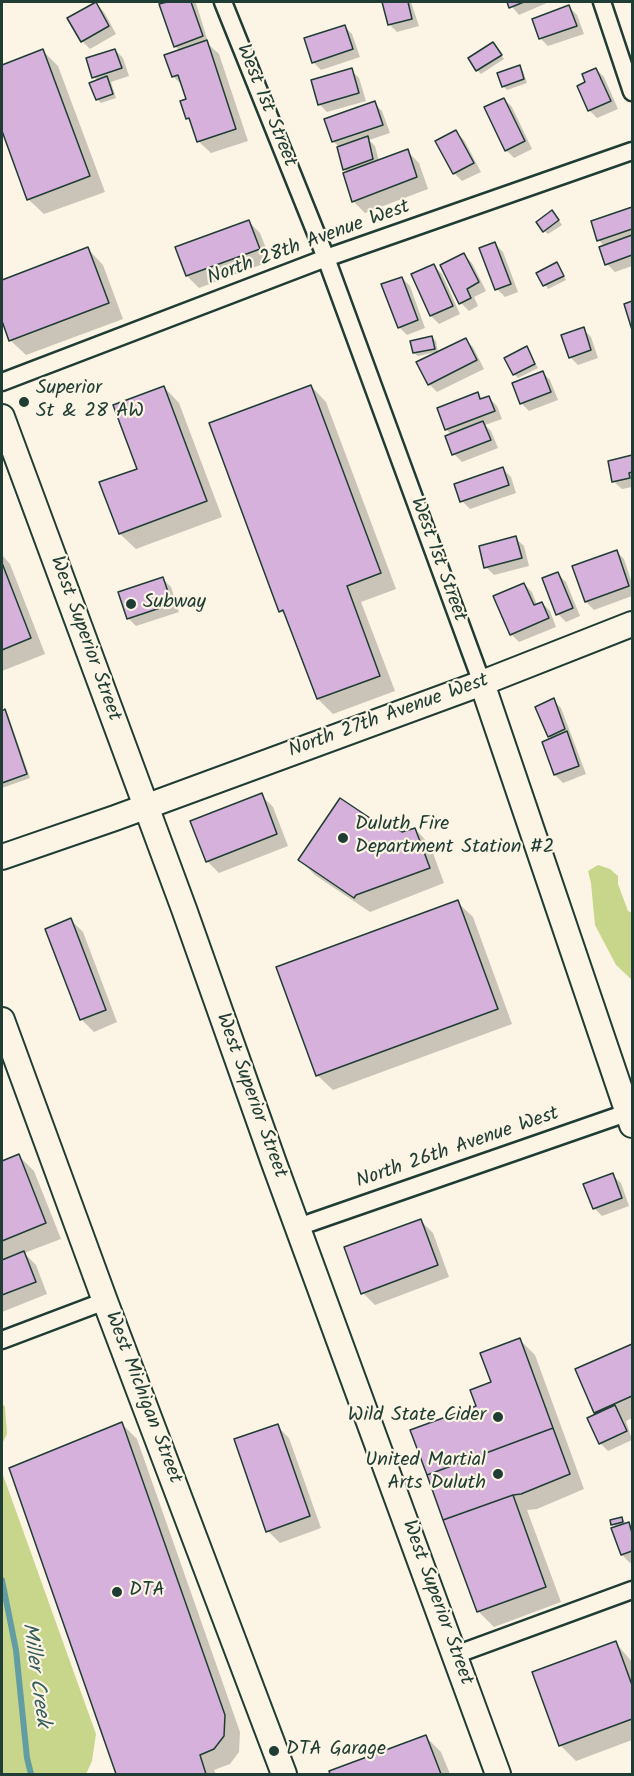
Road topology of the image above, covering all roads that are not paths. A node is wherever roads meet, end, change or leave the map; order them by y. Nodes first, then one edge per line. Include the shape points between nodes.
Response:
1 (223, 2) edge
2 (602, 2) edge
3 (633, 92) edge
4 (633, 151) edge
5 (326, 258) junction
6 (2, 382) edge
7 (2, 417) edge
8 (633, 624) edge
9 (482, 683) junction
10 (144, 807) junction
11 (2, 857) edge
12 (2, 1020) edge
13 (631, 1116) edge
14 (298, 1227) junction
15 (105, 1301) junction
16 (2, 1340) edge
17 (633, 1590) edge
18 (455, 1655) junction
19 (284, 1774) edge
20 (498, 1774) edge

1 - 5 street, West 1st Street
2 - 3 street
4 - 5 street, North 28th Avenue West
5 - 6 street, North 28th Avenue West
5 - 9 street, West 1st Street
7 - 10 street, West Superior Street
8 - 9 street, North 27th Avenue West
9 - 10 street, North 27th Avenue West
9 - 13 street, West 1st Street
10 - 11 street, North 27th Avenue West
10 - 14 street, West Superior Street
12 - 15 street, West Michigan Street
13 - 14 street, North 26th Avenue West
14 - 18 street, West Superior Street
15 - 16 street
15 - 19 street, West Michigan Street
17 - 18 street
18 - 20 street, West Superior Street

